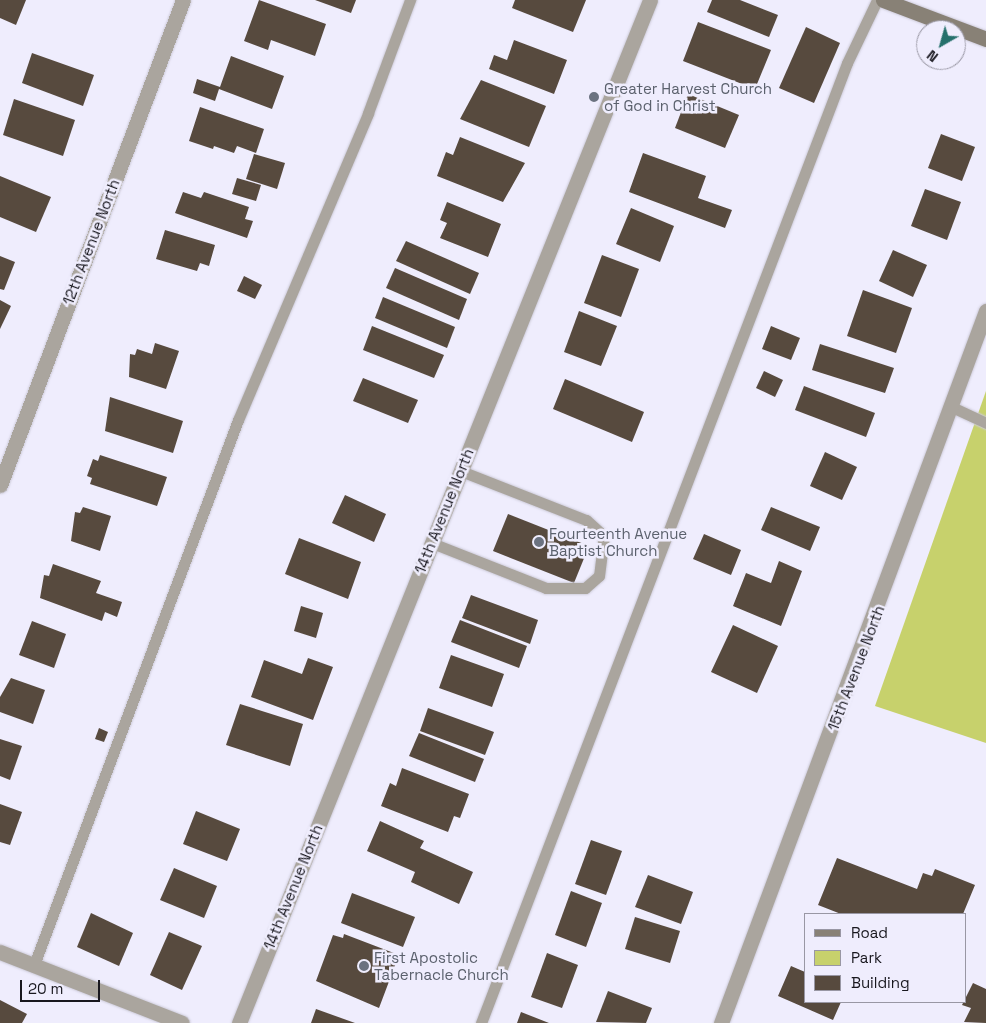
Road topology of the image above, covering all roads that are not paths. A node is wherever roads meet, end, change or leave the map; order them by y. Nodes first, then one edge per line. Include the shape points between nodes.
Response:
1 (183, 0) edge
2 (410, 0) edge
3 (650, 0) edge
4 (877, 0) edge
5 (883, 0) edge
6 (986, 39) edge
7 (986, 311) edge
8 (952, 407) junction
9 (986, 423) edge
10 (461, 471) junction
11 (0, 484) edge
12 (432, 543) junction
13 (0, 952) edge
14 (34, 965) junction
15 (182, 1023) edge
16 (239, 1023) edge
17 (481, 1023) edge
18 (721, 1023) edge

1 - 11 street, 12th Avenue North
2 - 14 lane via 368,113 238,420
3 - 10 street, 14th Avenue North
4 - 17 lane via 847,63
5 - 6 street
7 - 8 street, 15th Avenue North
8 - 9 lane
8 - 18 street, 15th Avenue North
10 - 12 street, 14th Avenue North
10 - 12 lane via 586,520 604,536 599,576 585,588 546,588
12 - 16 street, 14th Avenue North
13 - 14 street
14 - 15 street

